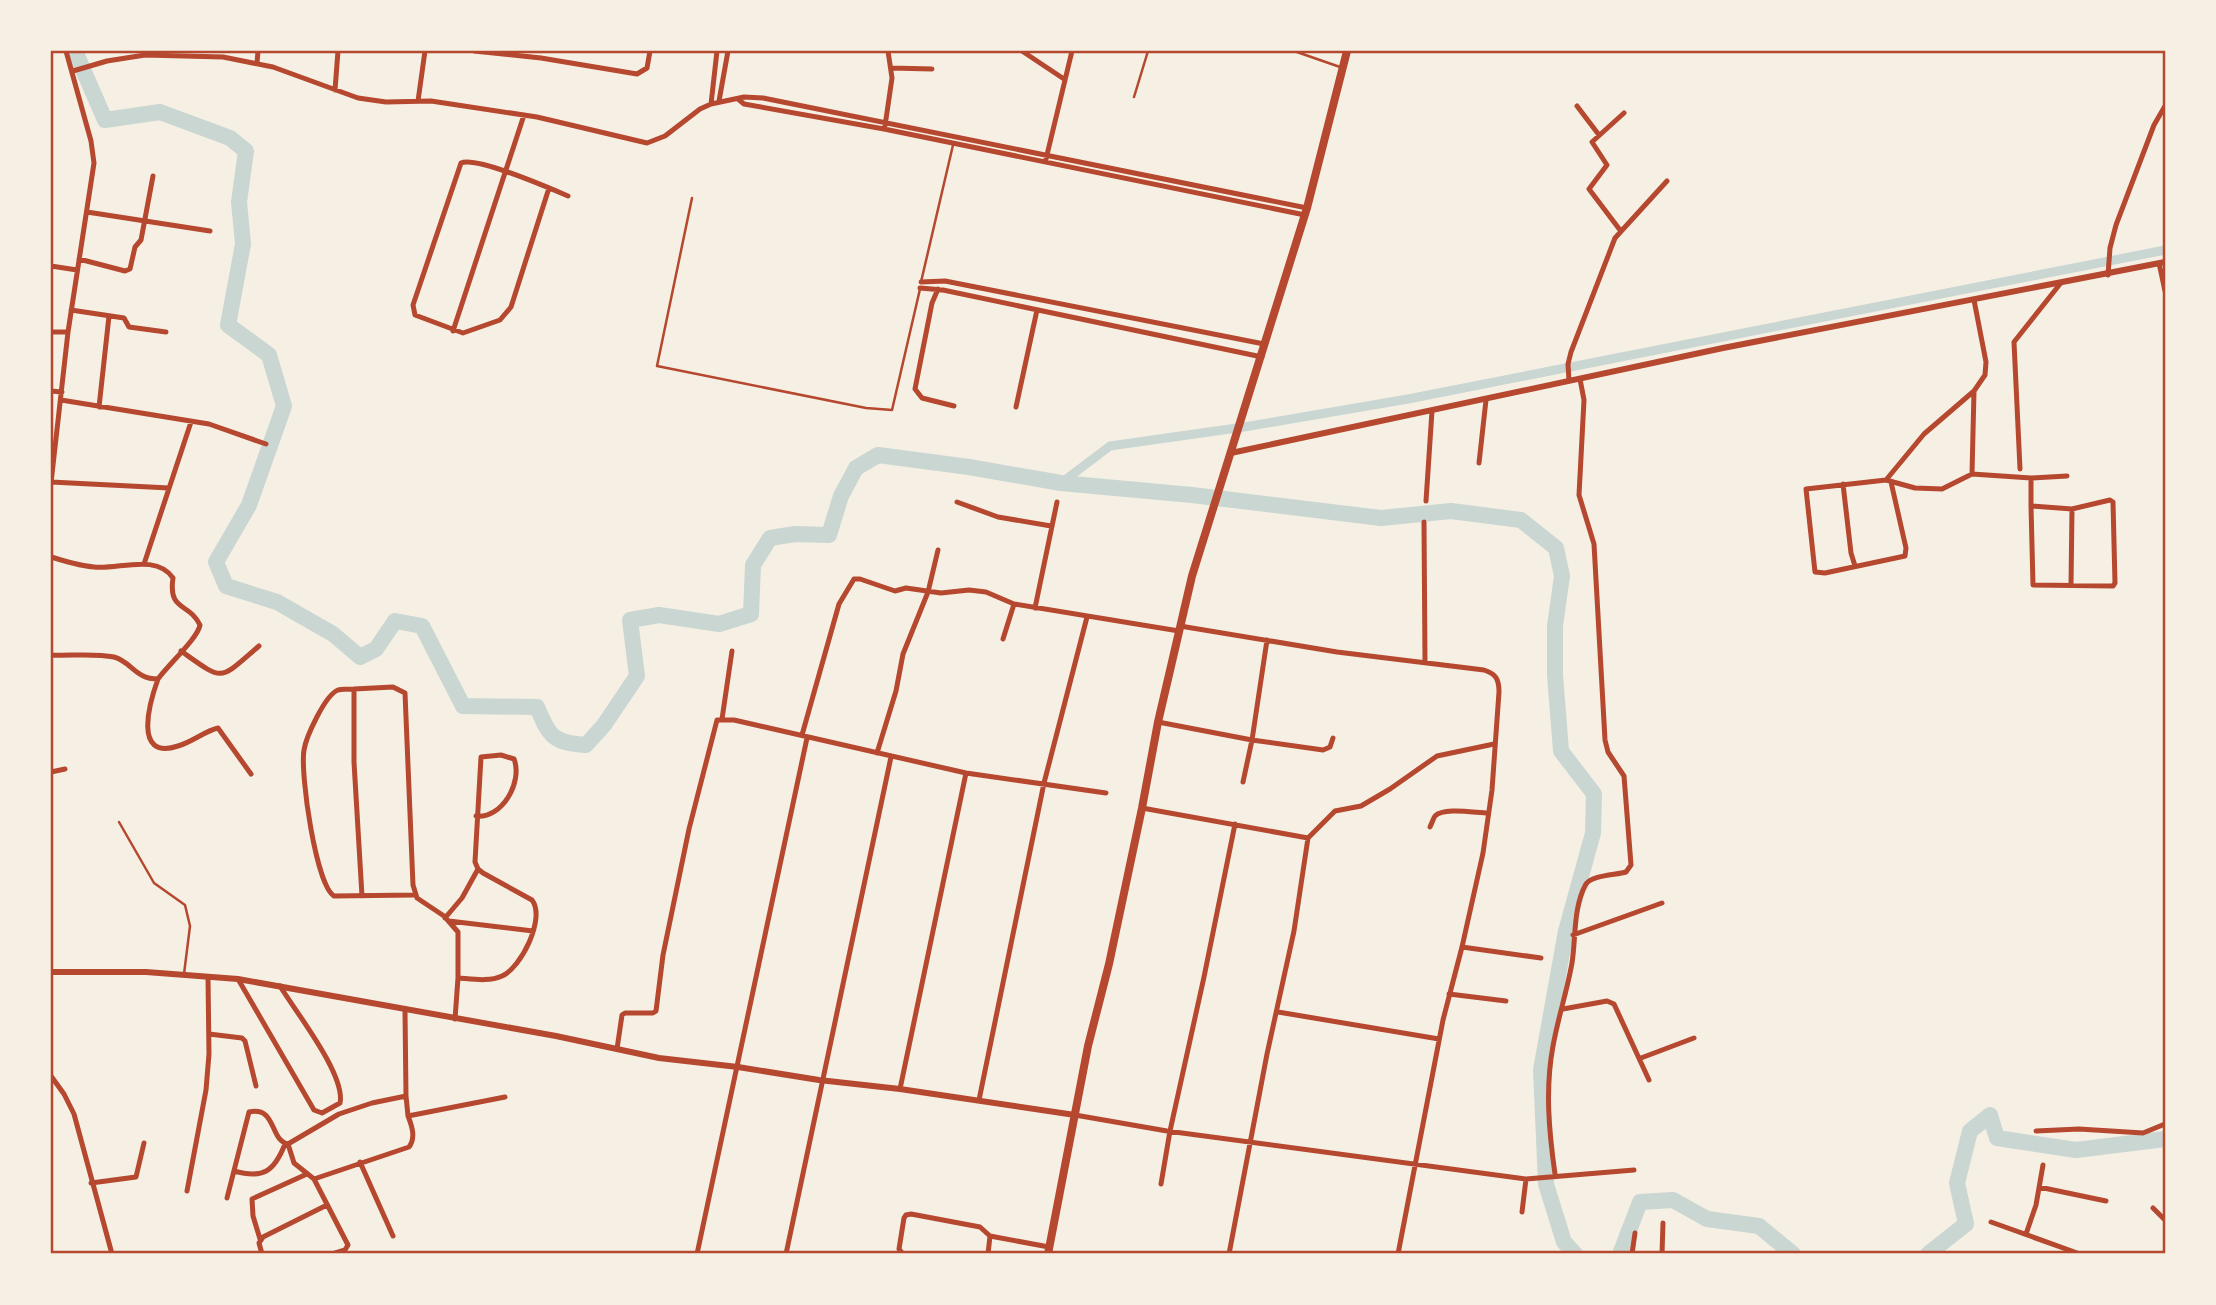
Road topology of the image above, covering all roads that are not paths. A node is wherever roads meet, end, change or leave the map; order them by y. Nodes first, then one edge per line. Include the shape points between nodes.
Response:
1 (66, 51) edge
2 (258, 51) edge
3 (338, 51) edge
4 (425, 51) edge
5 (474, 51) edge
6 (650, 51) edge
7 (717, 51) edge
8 (728, 51) edge
9 (888, 51) edge
10 (1022, 51) edge
11 (1072, 51) edge
12 (1148, 51) edge
13 (1294, 51) edge
14 (1347, 51) edge
15 (134, 54) edge
16 (716, 59) junction
17 (726, 61) junction
18 (257, 63) junction
19 (891, 68) junction
20 (1343, 68) junction
21 (932, 69) dead end
22 (73, 71) junction
23 (1064, 79) junction
24 (335, 90) junction
25 (1134, 97) dead end
26 (418, 101) junction
27 (719, 101) junction
28 (711, 104) junction
29 (1577, 106) dead end
30 (2165, 106) edge
31 (1624, 113) dead end
32 (524, 115) junction
33 (885, 126) junction
34 (1599, 135) junction
35 (955, 136) junction
36 (954, 143) junction
37 (1046, 159) junction
38 (505, 171) junction
39 (152, 176) dead end
40 (1667, 181) dead end
41 (549, 188) junction
42 (568, 195) dead end
43 (692, 198) dead end
44 (1306, 211) junction
45 (87, 212) junction
46 (144, 221) junction
47 (1620, 230) junction
48 (210, 231) dead end
49 (79, 259) junction
50 (2162, 263) edge
51 (51, 266) edge
52 (77, 270) junction
53 (2108, 271) junction
54 (2060, 284) junction
55 (921, 285) junction
56 (939, 286) junction
57 (2165, 291) edge
58 (1024, 296) junction
59 (1974, 300) junction
60 (1022, 307) junction
61 (71, 310) junction
62 (1037, 310) junction
63 (109, 316) junction
64 (1140, 320) junction
65 (453, 331) junction
66 (1138, 331) junction
67 (51, 332) edge
68 (68, 332) junction
69 (166, 332) dead end
70 (1264, 344) junction
71 (1262, 356) junction
72 (1580, 379) junction
73 (1569, 381) junction
74 (51, 391) edge
75 (1974, 391) junction
76 (62, 392) junction
77 (61, 400) junction
78 (1486, 400) junction
79 (954, 406) dead end
80 (99, 407) junction
81 (1016, 407) dead end
82 (1432, 411) junction
83 (191, 422) junction
84 (266, 444) dead end
85 (1231, 453) junction
86 (1479, 463) dead end
87 (2020, 469) dead end
88 (1972, 474) junction
89 (2067, 477) dead end
90 (2031, 478) junction
91 (1888, 481) junction
92 (51, 483) edge
93 (1843, 484) junction
94 (169, 488) junction
95 (1426, 501) dead end
96 (957, 502) dead end
97 (1057, 502) dead end
98 (2031, 506) junction
99 (2072, 509) junction
100 (1424, 522) dead end
101 (1051, 526) junction
102 (938, 550) dead end
103 (51, 558) edge
104 (144, 564) junction
105 (1855, 566) junction
106 (2071, 585) junction
107 (928, 592) junction
108 (1014, 604) junction
109 (1035, 608) junction
110 (1087, 617) junction
111 (1180, 629) junction
112 (1003, 639) dead end
113 (1267, 640) junction
114 (259, 646) dead end
115 (181, 651) junction
116 (732, 651) dead end
117 (51, 655) edge
118 (1426, 662) junction
119 (158, 679) junction
120 (354, 689) junction
121 (722, 719) junction
122 (1158, 722) junction
123 (804, 736) junction
124 (1334, 738) dead end
125 (1252, 740) junction
126 (1494, 744) junction
127 (877, 753) junction
128 (891, 757) junction
129 (65, 768) dead end
130 (51, 772) edge
131 (965, 773) junction
132 (251, 774) dead end
133 (1243, 782) dead end
134 (1044, 783) junction
135 (1107, 793) dead end
136 (1142, 808) junction
137 (1488, 813) junction
138 (476, 816) junction
139 (119, 822) dead end
140 (1235, 824) junction
141 (1430, 827) dead end
142 (1308, 838) junction
143 (478, 869) junction
144 (414, 895) junction
145 (362, 896) junction
146 (1662, 903) dead end
147 (446, 919) junction
148 (533, 931) junction
149 (1573, 935) junction
150 (1462, 947) junction
151 (1541, 958) dead end
152 (51, 972) edge
153 (184, 974) junction
154 (208, 977) junction
155 (458, 978) junction
156 (238, 979) junction
157 (280, 986) junction
158 (1449, 994) junction
159 (1506, 1001) dead end
160 (1563, 1009) junction
161 (405, 1011) junction
162 (1278, 1012) junction
163 (455, 1019) junction
164 (209, 1034) junction
165 (1694, 1038) dead end
166 (1439, 1040) junction
167 (617, 1049) junction
168 (1641, 1058) junction
169 (738, 1067) junction
170 (51, 1076) edge
171 (823, 1080) junction
172 (1649, 1080) dead end
173 (256, 1086) dead end
174 (900, 1089) junction
175 (406, 1096) junction
176 (505, 1097) dead end
177 (979, 1100) junction
178 (1075, 1115) junction
179 (408, 1116) junction
180 (2165, 1124) edge
181 (1170, 1131) junction
182 (2036, 1131) dead end
183 (1250, 1142) junction
184 (144, 1143) dead end
185 (287, 1144) junction
186 (360, 1162) junction
187 (1415, 1164) junction
188 (2043, 1166) dead end
189 (1634, 1170) dead end
190 (234, 1171) junction
191 (307, 1174) junction
192 (1552, 1175) junction
193 (314, 1179) junction
194 (1526, 1179) junction
195 (92, 1182) junction
196 (1161, 1184) dead end
197 (2039, 1187) junction
198 (187, 1191) dead end
199 (226, 1198) dead end
200 (2106, 1201) dead end
201 (327, 1205) junction
202 (2153, 1208) dead end
203 (1522, 1212) dead end
204 (2165, 1220) edge
205 (1991, 1222) dead end
206 (1663, 1223) dead end
207 (1635, 1233) dead end
208 (2026, 1234) junction
209 (393, 1236) dead end
210 (990, 1236) junction
211 (260, 1239) junction
212 (1048, 1250) edge
213 (112, 1254) edge
214 (262, 1254) edge
215 (332, 1254) edge
216 (697, 1254) edge
217 (786, 1254) edge
218 (903, 1254) edge
219 (988, 1254) edge
220 (1229, 1254) edge
221 (1398, 1254) edge
222 (1632, 1254) edge
223 (1662, 1254) edge
224 (2080, 1254) edge

1 - 22 street
2 - 18 street
3 - 24 street
4 - 26 street
5 - 6 street via 638,74 647,68
7 - 16 street
8 - 17 street
9 - 19 street
10 - 23 street
11 - 23 street
12 - 25 lane
13 - 20 lane
14 - 20 main road
15 - 18 street via 206,55
15 - 22 street
16 - 17 street
16 - 28 street
17 - 27 street
18 - 24 street
19 - 21 street
19 - 33 street
20 - 44 main road
22 - 45 street via 94,163
23 - 37 street
24 - 26 street via 368,100
26 - 32 street
27 - 28 street
27 - 33 street via 738,99 744,104
28 - 32 street via 647,144
29 - 34 street
30 - 53 street via 2116,225
31 - 34 street
32 - 38 street
33 - 35 street
33 - 36 street
34 - 47 street via 1592,143 1607,165 1589,189
35 - 36 lane
35 - 37 street
36 - 37 street
36 - 55 lane
37 - 44 street
38 - 41 street
38 - 65 street
38 - 65 street via 469,160 458,167 412,308 416,316
39 - 46 street
40 - 47 street
41 - 42 street
41 - 65 street via 506,315 463,333
43 - 55 lane via 657,366 892,410
44 - 70 main road
45 - 46 street
45 - 49 street
46 - 48 street
46 - 49 street via 129,270
47 - 73 street via 1568,364
49 - 52 street
50 - 53 street
50 - 57 street
51 - 52 street
52 - 61 street
53 - 54 street
54 - 59 street
54 - 87 street via 2014,342
55 - 56 street
56 - 58 street via 945,281
56 - 60 street
56 - 79 street via 915,389 922,398
58 - 60 street
58 - 64 street
59 - 72 street
59 - 75 street via 1986,369
60 - 62 street
61 - 63 street
61 - 68 street
62 - 66 street
62 - 81 street
63 - 69 street via 125,318 130,327
63 - 80 street
64 - 66 street
64 - 70 street
66 - 71 street
67 - 68 street
68 - 76 street
70 - 71 main road
71 - 85 main road
72 - 73 street
72 - 149 street via 1584,400 1578,495 1594,544 1605,740 1624,776 1631,864 1626,873 1587,883
73 - 78 street
74 - 76 street
75 - 88 street
75 - 91 street via 1924,434
76 - 77 street
77 - 80 street
77 - 92 street
78 - 82 street
78 - 86 street
80 - 83 street
82 - 85 street
82 - 95 street
83 - 84 street
83 - 94 street
85 - 111 main road
88 - 90 street
88 - 91 street via 1942,489
89 - 90 street
90 - 98 street
91 - 93 street
91 - 105 street via 1905,556
92 - 94 street
93 - 105 street
93 - 105 street via 1806,490 1814,566 1818,574
94 - 104 street
96 - 101 street via 998,517
97 - 101 street
98 - 99 street
98 - 106 street via 2033,585
99 - 106 street
99 - 106 street via 2113,502 2115,583 2111,587
100 - 118 street
101 - 109 street
102 - 107 street
103 - 104 street via 96,568
104 - 115 street via 170,574 172,597 199,622 200,630
107 - 108 street via 986,592
107 - 123 street via 895,591 853,580 839,604
107 - 127 street via 903,654
108 - 109 street
108 - 112 street
109 - 110 street
110 - 111 street
110 - 134 street
111 - 113 street
111 - 122 main road
113 - 118 street
113 - 125 street
114 - 115 street via 223,675
115 - 119 street
116 - 121 street
117 - 119 street via 113,657 143,677
118 - 126 street via 1492,673 1498,679
119 - 132 street via 146,719 154,744 178,746 218,728
120 - 144 street via 393,687 405,693
120 - 145 street
120 - 145 street via 337,691 326,701 303,754 324,885 334,896
121 - 123 street
121 - 167 street via 713,727 689,829 656,1011 622,1015
122 - 125 street
122 - 136 main road
123 - 127 street
123 - 169 street
124 - 125 street via 1323,750
125 - 133 street
126 - 137 street
126 - 142 street via 1437,756 1362,806 1335,811
127 - 128 street
128 - 131 street
128 - 171 street
129 - 130 street
131 - 134 street
131 - 174 street
134 - 135 street
134 - 177 street
136 - 140 street
136 - 178 main road
137 - 141 street via 1451,811 1439,814
137 - 150 street
138 - 138 street via 481,757 514,759 514,783 499,809 486,817
138 - 143 street
139 - 153 lane via 155,883 186,905 190,926
140 - 142 street
140 - 181 street
142 - 162 street
143 - 147 street
143 - 148 street via 535,904
144 - 145 street
144 - 147 street
146 - 149 street
147 - 148 street
147 - 155 street via 458,932
148 - 155 street via 509,973 497,978
149 - 160 street
150 - 151 street
150 - 158 street
152 - 153 street
153 - 154 street
154 - 156 street
154 - 164 street
155 - 163 street
156 - 157 street
156 - 157 street via 315,1112 322,1113 341,1099 323,1048
157 - 161 street
158 - 159 street
158 - 166 street
160 - 168 street via 1612,1002
160 - 192 street via 1549,1087
161 - 163 street
161 - 175 street
162 - 166 street
162 - 183 street
163 - 167 street
164 - 173 street via 245,1040
164 - 198 street via 206,1090
165 - 168 street
166 - 187 street
167 - 169 street
168 - 172 street
169 - 171 street
169 - 216 street
170 - 195 street via 74,1114
171 - 174 street
171 - 217 street
174 - 177 street
175 - 179 street
175 - 185 street via 339,1114
176 - 179 street
177 - 178 street
178 - 181 street
178 - 212 main road
179 - 186 street via 413,1133 409,1147
180 - 182 street via 2143,1133
181 - 183 street
181 - 196 street
183 - 187 street
183 - 220 street
184 - 195 street via 136,1177
185 - 190 street via 266,1171 254,1175
185 - 190 street via 280,1141 267,1116 250,1112
185 - 191 street via 294,1163
186 - 193 street
186 - 209 street
187 - 194 street
187 - 221 street
188 - 197 street
189 - 192 street
190 - 199 street
191 - 193 street
191 - 211 street via 252,1199
192 - 194 street
193 - 201 street
194 - 203 street
195 - 213 street
197 - 200 street
197 - 208 street
201 - 211 street
201 - 215 street via 348,1245
202 - 204 street
205 - 208 street
206 - 223 street
207 - 222 street
208 - 224 street
210 - 212 street
210 - 218 street via 980,1227 908,1214 899,1249
210 - 219 street
211 - 214 street

